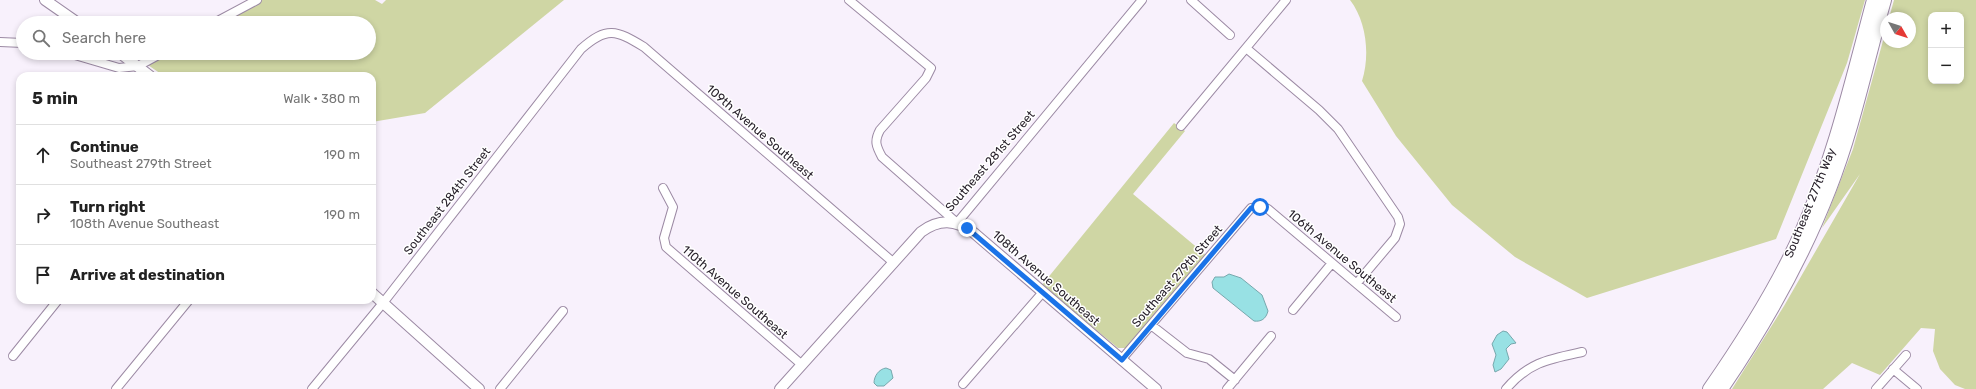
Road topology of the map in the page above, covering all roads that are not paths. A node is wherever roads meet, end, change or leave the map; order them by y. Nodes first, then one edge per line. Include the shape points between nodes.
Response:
1 (45, 0) edge
2 (257, 0) edge
3 (849, 0) edge
4 (1142, 0) edge
5 (1191, 0) edge
6 (1286, 0) edge
7 (1873, 0) edge
8 (1885, 0) edge
9 (68, 16) edge
10 (227, 16) edge
11 (604, 32) joint
12 (1230, 35) dead end
13 (0, 42) edge
14 (16, 43) edge
15 (1246, 48) junction
16 (92, 60) edge
17 (130, 60) edge
18 (149, 60) edge
19 (138, 66) junction
20 (145, 72) edge
21 (1181, 126) dead end
22 (663, 188) dead end
23 (1251, 208) joint
24 (957, 223) junction
25 (894, 263) junction
26 (1332, 263) junction
27 (1356, 283) junction
28 (1043, 292) junction
29 (376, 297) edge
30 (383, 303) junction
31 (55, 304) edge
32 (186, 304) edge
33 (1293, 310) dead end
34 (563, 311) dead end
35 (1396, 317) dead end
36 (1151, 325) junction
37 (1271, 336) dead end
38 (1582, 352) dead end
39 (1906, 355) dead end
40 (13, 356) dead end
41 (1122, 360) junction
42 (801, 364) junction
43 (1893, 369) junction
44 (1235, 380) junction
45 (963, 384) dead end
46 (116, 389) edge
47 (312, 389) edge
48 (479, 389) edge
49 (500, 389) edge
50 (780, 389) edge
51 (1156, 389) edge
52 (1228, 389) edge
53 (1506, 389) edge
54 (1709, 389) edge
55 (1722, 389) edge
56 (1876, 389) edge
57 (1917, 389) edge

1 - 9 street
2 - 10 street
3 - 24 street, 108th Avenue Southeast via 931,68 926,78 880,130 876,137 876,146 882,157
4 - 24 street, Southeast 281st Street
5 - 12 street
6 - 15 street
7 - 54 main road, Southeast 277th Way via 1835,143 1801,233 1780,276
8 - 55 main road, Southeast 277th Way via 1843,152 1810,239 1779,299
11 - 25 street, 109th Avenue Southeast via 627,37 644,47
11 - 30 street, Southeast 284th Street via 593,38 576,54
13 - 14 street
15 - 21 street
15 - 27 street via 1338,129 1398,217 1400,224 1395,238
16 - 19 street via 119,68
17 - 19 street
18 - 19 street
19 - 20 street
22 - 42 street, 110th Avenue Southeast via 673,207 664,238 666,247
23 - 26 street, 106th Avenue Southeast via 1268,209
23 - 36 street, Southeast 279th Street
24 - 25 street, Southeast 281st Street via 946,221 930,226 921,232
24 - 28 street, 108th Avenue Southeast via 974,233
25 - 42 street, Southeast 281st Street
26 - 27 street, 106th Avenue Southeast
26 - 33 street
27 - 35 street, 106th Avenue Southeast
28 - 41 street, 108th Avenue Southeast
28 - 45 street
29 - 30 street
30 - 47 street, Southeast 284th Street
30 - 48 street
31 - 40 street
32 - 46 street
34 - 49 street
36 - 41 street, Southeast 279th Street
36 - 44 street via 1187,353 1209,359
37 - 44 street
38 - 53 street via 1534,364
39 - 43 street
41 - 51 street, 108th Avenue Southeast
42 - 50 street, Southeast 281st Street
43 - 56 street
43 - 57 street
44 - 52 street

